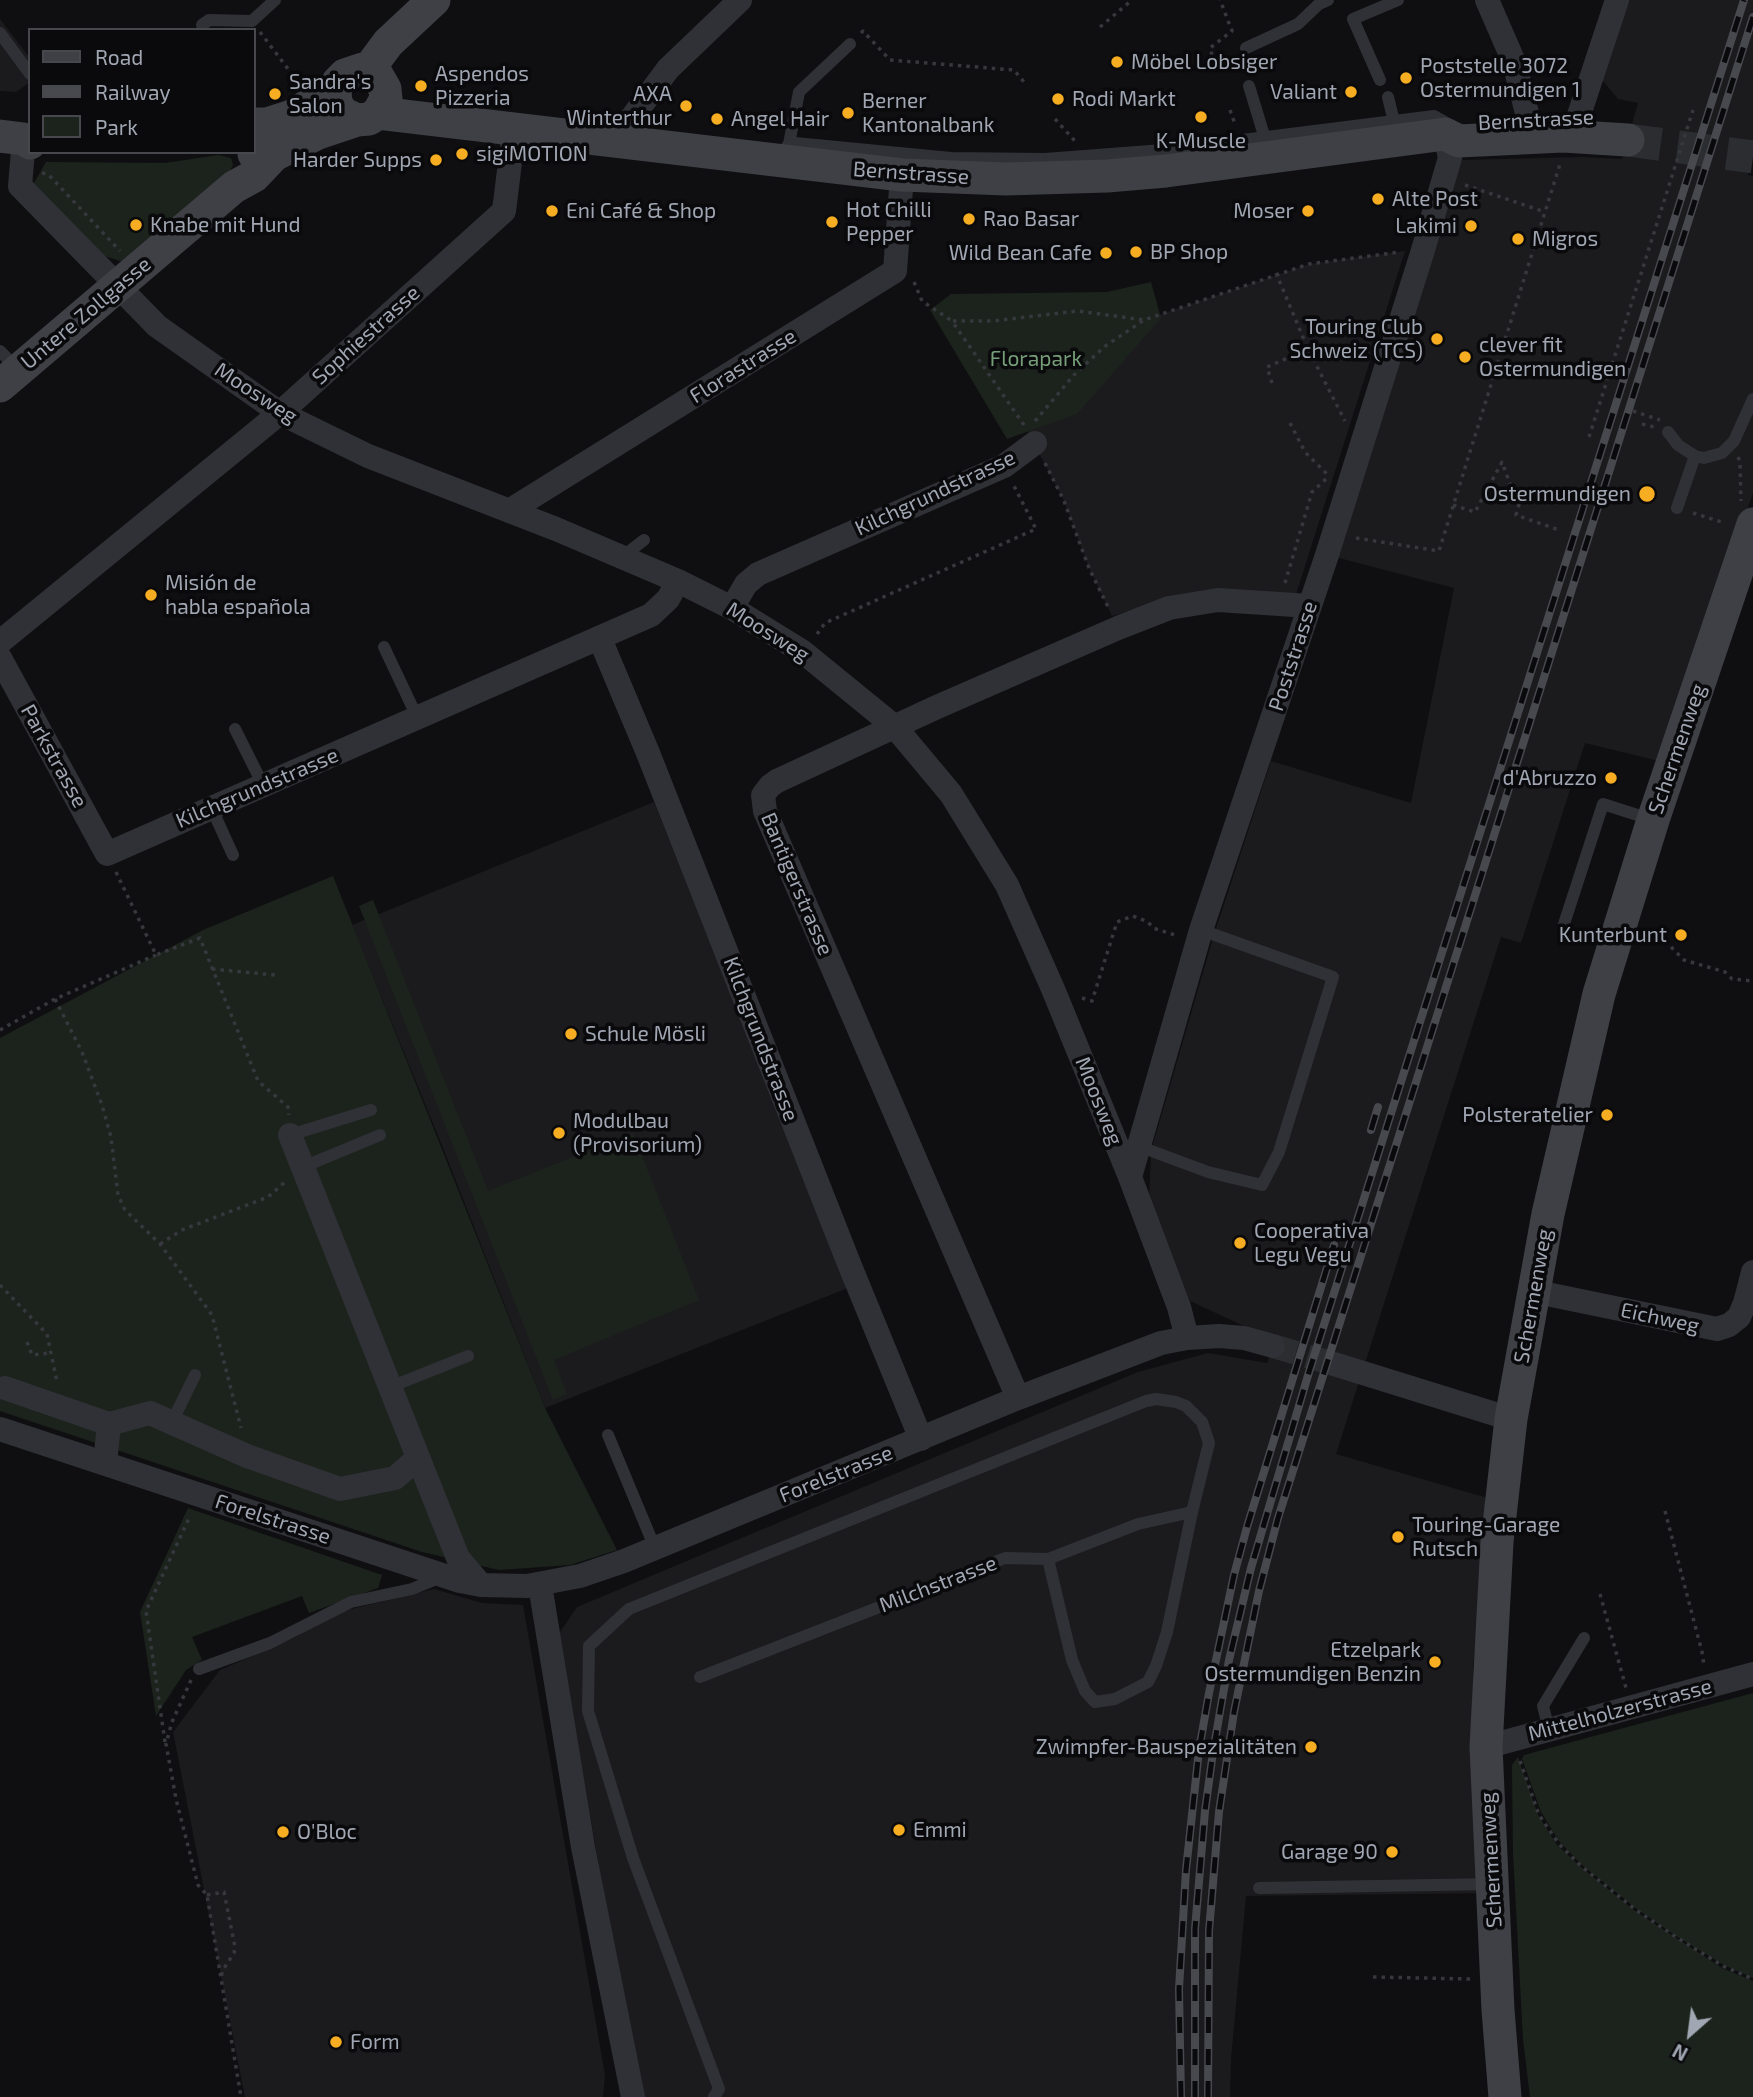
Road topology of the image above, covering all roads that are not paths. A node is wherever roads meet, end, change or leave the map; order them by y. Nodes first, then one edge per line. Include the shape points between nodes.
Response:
1 (275, 0) edge
2 (434, 0) edge
3 (740, 0) edge
4 (1328, 0) edge
5 (1398, 0) edge
6 (1487, 0) edge
7 (1617, 0) edge
8 (202, 25) dead end
9 (0, 33) edge
10 (850, 44) road end
11 (1246, 48) dead end
12 (368, 70) junction
13 (28, 71) edge
14 (1380, 80) dead end
15 (1249, 86) dead end
16 (325, 95) junction
17 (1388, 97) dead end
18 (368, 117) junction
19 (1574, 126) junction
20 (1531, 127) junction
21 (1630, 129) tunnel mouth
22 (514, 130) junction
23 (1448, 130) junction
24 (1396, 131) junction
25 (21, 139) edge
26 (258, 141) edge
27 (614, 142) junction
28 (1267, 147) junction
29 (782, 153) junction
30 (252, 154) edge
31 (902, 175) junction
32 (118, 287) junction
33 (6, 369) edge
34 (1753, 399) edge
35 (280, 413) junction
36 (1668, 432) dead end
37 (1035, 443) road end
38 (1695, 456) junction
39 (1677, 508) road end
40 (509, 511) junction
41 (1749, 527) edge
42 (644, 540) dead end
43 (622, 557) junction
44 (678, 581) junction
45 (1310, 606) junction
46 (732, 608) junction
47 (600, 639) junction
48 (0, 642) edge
49 (384, 647) dead end
50 (0, 658) edge
51 (418, 719) junction
52 (895, 727) junction
53 (236, 729) dead end
54 (262, 785) junction
55 (211, 807) junction
56 (1653, 820) junction
57 (107, 854) joint
58 (233, 855) dead end
59 (1564, 924) dead end
60 (1200, 937) junction
61 (372, 1110) dead end
62 (290, 1135) joint
63 (380, 1135) dead end
64 (1138, 1146) junction
65 (303, 1167) junction
66 (1129, 1177) junction
67 (1753, 1272) edge
68 (1532, 1291) junction
69 (1187, 1338) junction
70 (1273, 1346) tunnel mouth
71 (468, 1356) dead end
72 (1334, 1364) tunnel mouth
73 (195, 1375) dead end
74 (390, 1387) junction
75 (5, 1388) dead end
76 (1018, 1398) junction
77 (1511, 1419) junction
78 (172, 1422) junction
79 (109, 1424) junction
80 (0, 1429) edge
81 (608, 1436) dead end
82 (921, 1439) junction
83 (418, 1458) junction
84 (105, 1463) junction
85 (1192, 1512) junction
86 (655, 1548) junction
87 (1048, 1559) junction
88 (444, 1576) junction
89 (481, 1585) junction
90 (540, 1585) junction
91 (1584, 1638) dead end
92 (199, 1668) road end
93 (1753, 1674) edge
94 (699, 1677) dead end
95 (1549, 1730) junction
96 (1486, 1747) junction
97 (1492, 1884) junction
98 (1259, 1888) dead end
99 (632, 2097) edge
100 (714, 2097) edge
101 (1505, 2097) edge

1 - 8 lane via 252,21 209,20
2 - 12 street via 388,43
3 - 27 street via 668,69
4 - 11 lane via 1298,24
5 - 14 lane via 1353,19
6 - 20 street via 1514,62
7 - 19 street
9 - 13 lane
10 - 29 lane via 799,92
12 - 16 street via 349,72
12 - 18 street via 377,75 386,99
15 - 28 lane
16 - 18 street via 335,98 347,117
16 - 26 street
17 - 24 lane
18 - 22 street, Bernstrasse
18 - 26 street, Bernstrasse via 318,133
19 - 20 street, Bernstrasse
19 - 21 street, Bernstrasse
20 - 23 street, Bernstrasse via 1459,141
22 - 27 street, Bernstrasse
22 - 35 street, Sophiestrasse via 504,211
23 - 24 street, Bernstrasse
23 - 45 street, Poststrasse via 1450,158
24 - 28 street, Bernstrasse
25 - 32 street, Moosweg via 20,186
27 - 29 street, Bernstrasse
28 - 29 lane via 1045,159
28 - 31 street, Bernstrasse via 1107,176
29 - 31 street, Bernstrasse
30 - 32 street, Untere Zollgasse via 237,185
31 - 40 street, Florastrasse via 895,271
32 - 33 street, Untere Zollgasse
32 - 35 street, Moosweg via 157,326
34 - 38 lane via 1728,449 1714,456
35 - 40 street, Moosweg via 368,456
35 - 48 street, Sophiestrasse
36 - 38 lane
37 - 46 street, Kilchgrundstrasse via 1004,466 758,574
38 - 39 lane
40 - 43 street, Moosweg
41 - 56 street, Schermenweg
42 - 43 lane
43 - 44 street, Moosweg
44 - 46 street, Moosweg
44 - 47 street, Kilchgrundstrasse via 651,615
45 - 52 street, Bantigerstrasse via 1240,600 1169,608
45 - 60 street, Poststrasse
46 - 52 street, Moosweg via 803,652
47 - 51 street, Kilchgrundstrasse
47 - 82 street, Kilchgrundstrasse
49 - 51 lane
50 - 57 street, Parkstrasse
51 - 54 street, Kilchgrundstrasse
52 - 66 street, Moosweg via 951,794 1007,885
52 - 76 street, Bantigerstrasse via 777,781 766,790 763,805
53 - 54 lane
54 - 55 street, Kilchgrundstrasse
55 - 57 street, Kilchgrundstrasse
55 - 58 lane
56 - 59 lane via 1603,804
56 - 68 street, Schermenweg via 1594,1013
60 - 64 street, Poststrasse
60 - 64 lane via 1333,977 1279,1153 1262,1185 1208,1172
61 - 62 lane
62 - 65 street
63 - 65 lane
64 - 66 street, Poststrasse
65 - 74 street
66 - 69 street, Moosweg
67 - 68 street, Eichweg via 1739,1317 1717,1329
68 - 77 street, Schermenweg
69 - 70 street via 1244,1338
69 - 76 street, Forelstrasse via 1141,1350
71 - 74 lane
72 - 77 street
73 - 78 lane
74 - 83 street
75 - 79 street
76 - 82 street, Forelstrasse
77 - 96 street, Schermenweg via 1497,1542
78 - 79 street via 150,1413
78 - 83 street via 247,1456 340,1489 395,1478
79 - 84 street
80 - 84 street, Forelstrasse
81 - 86 lane
82 - 86 street, Forelstrasse
83 - 89 street via 458,1558
84 - 88 street, Forelstrasse
85 - 87 lane, Milchstrasse via 1138,1524
85 - 87 lane via 1156,1666 1148,1682 1115,1699 1095,1702 1086,1691 1072,1660
85 - 100 lane via 1209,1443 1202,1422 1186,1406 1166,1399 1146,1401 629,1609 589,1646 588,1711 633,1858 719,2088
86 - 90 street, Forelstrasse via 590,1573
87 - 94 lane, Milchstrasse via 1005,1558
88 - 89 street, Forelstrasse
88 - 92 lane via 412,1589 351,1602 270,1643
89 - 90 street, Forelstrasse
90 - 99 street via 583,1847
91 - 95 lane via 1543,1706
93 - 95 street, Mittelholzerstrasse
95 - 96 street, Mittelholzerstrasse
96 - 97 street, Schermenweg
97 - 98 lane
97 - 101 street, Schermenweg

